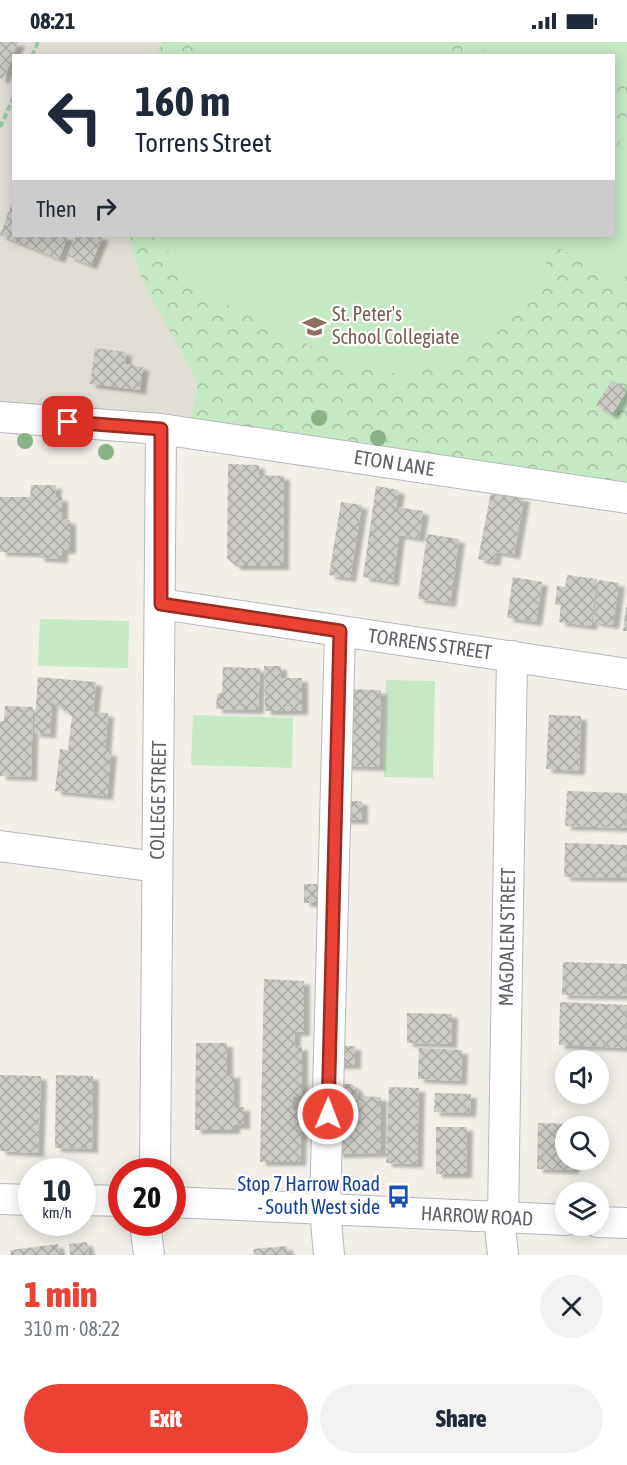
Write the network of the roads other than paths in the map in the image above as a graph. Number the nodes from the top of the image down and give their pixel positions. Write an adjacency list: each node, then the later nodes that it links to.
1 (0, 417): 2 (street, ETON LANE)
2 (161, 429): 3 (street, ETON LANE); 4 (street, COLLEGE STREET)
3 (627, 498)
4 (161, 604): 5 (street, TORRENS STREET); 9 (street, COLLEGE STREET)
5 (340, 631): 6 (street, TORRENS STREET); 14 (street)
6 (512, 656): 7 (street, TORRENS STREET); 15 (street, MAGDALEN STREET)
7 (627, 674)
8 (0, 846): 9 (street)
9 (157, 867): 10 (street, COLLEGE STREET)
10 (155, 1158)
11 (0, 1199): 12 (street)
12 (18, 1200)
13 (186, 1203): 14 (street, HARROW ROAD)
14 (325, 1209): 15 (street, HARROW ROAD); 21 (street)
15 (501, 1217): 16 (street, HARROW ROAD); 22 (street, MAGDALEN STREET)
16 (555, 1219)
17 (609, 1222): 18 (street)
18 (627, 1223)
19 (146, 1236): 20 (street)
20 (148, 1255)
21 (329, 1255)
22 (503, 1255)

